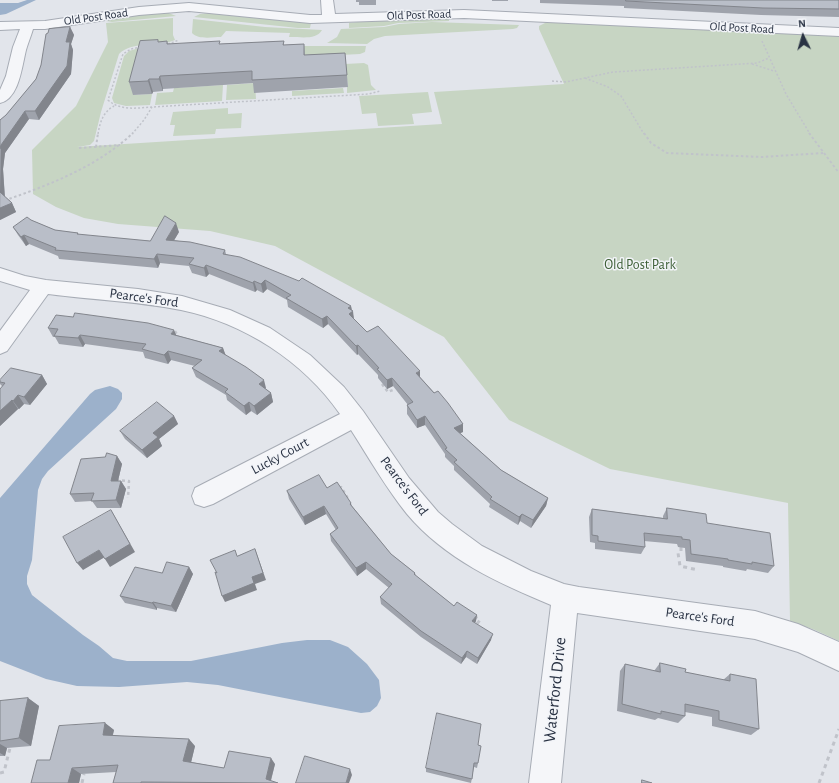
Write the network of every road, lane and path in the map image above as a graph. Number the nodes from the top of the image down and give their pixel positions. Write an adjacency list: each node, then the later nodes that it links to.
1 (327, 0): 5 (street)
2 (465, 0): 4 (street)
3 (190, 4): 5 (street, Old Post Road); 7 (street, Old Post Road)
4 (464, 14): 5 (street, Old Post Road); 8 (street, Old Post Road)
5 (330, 19)
6 (0, 26): 7 (street, Old Post Road)
7 (28, 26): 19 (street)
8 (839, 32)
9 (760, 36): 13 (path)
10 (179, 40): 11 (path)
11 (166, 45)
12 (142, 47): 20 (path)
13 (769, 58): 14 (path); 15 (path)
14 (745, 64): 15 (path); 16 (path)
15 (774, 71): 25 (path)
16 (584, 78): 17 (path); 25 (path)
17 (552, 81)
18 (380, 91): 21 (path)
19 (0, 99)
20 (114, 106): 21 (path); 23 (path)
21 (152, 107): 22 (path)
22 (121, 145): 23 (path); 27 (path)
23 (96, 147): 24 (path)
24 (79, 148)
25 (823, 153): 26 (path)
26 (839, 173)
27 (0, 202)
28 (0, 274): 29 (street, Pearce's Ford)
29 (43, 287): 32 (street); 35 (street, Pearce's Ford)
30 (175, 331): 31 (path)
31 (178, 344)
32 (0, 346)
33 (382, 384): 34 (path)
34 (395, 389)
35 (355, 417): 38 (street, Lucky Court); 43 (street, Pearce's Ford)
36 (113, 480): 39 (path)
37 (335, 490): 40 (path)
38 (204, 496)
39 (128, 498)
40 (350, 500)
41 (681, 547): 42 (path)
42 (698, 570)
43 (565, 597): 46 (street, Pearce's Ford); 52 (street, Waterford Drive)
44 (467, 612): 45 (path)
45 (474, 629)
46 (839, 657)
47 (839, 728): 53 (path)
48 (10, 748): 49 (path)
49 (0, 773)
50 (84, 774): 51 (path)
51 (82, 783)
52 (545, 783)
53 (819, 783)

